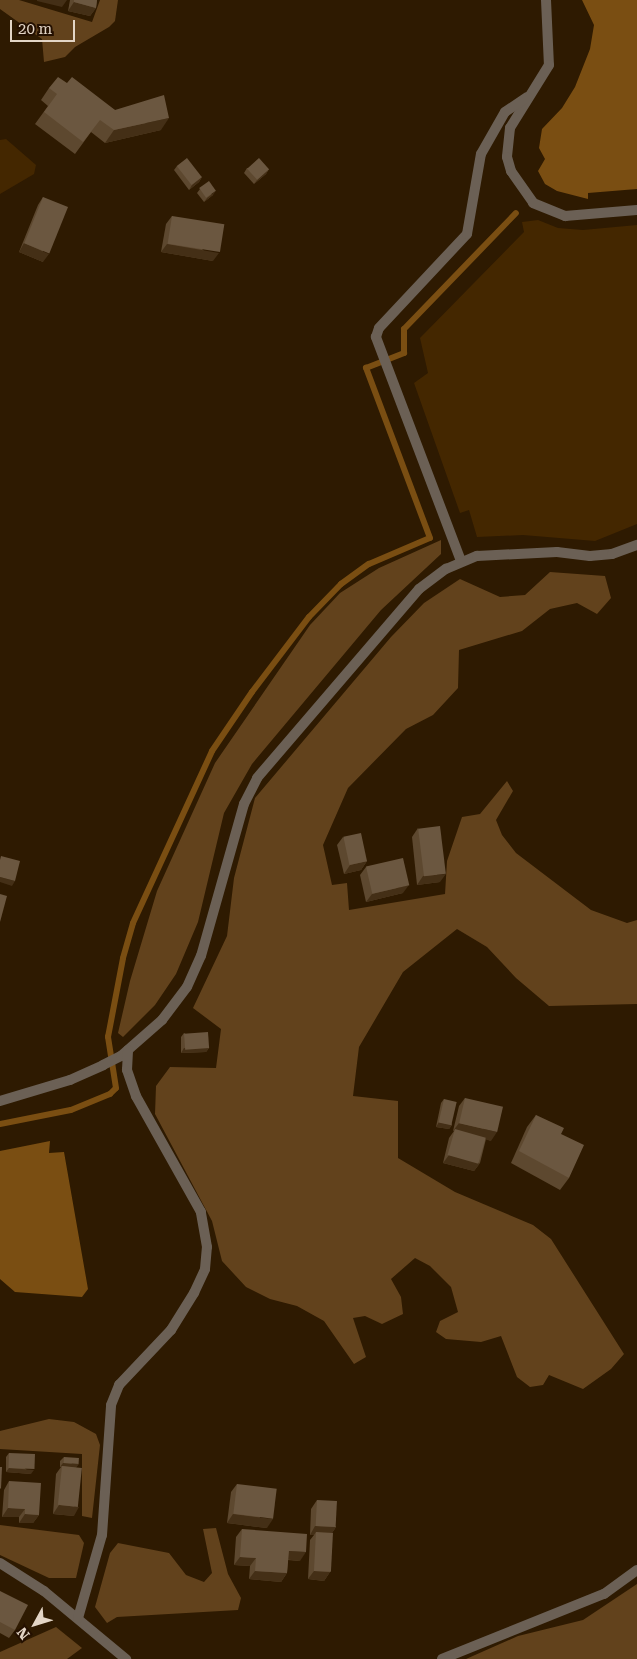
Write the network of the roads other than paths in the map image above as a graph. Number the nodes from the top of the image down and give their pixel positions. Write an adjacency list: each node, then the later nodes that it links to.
1 (546, 0): 2 (street)
2 (527, 96): 3 (street); 5 (street)
3 (637, 210)
4 (637, 545): 5 (street)
5 (460, 561): 6 (street)
6 (124, 1053): 7 (street); 10 (street)
7 (0, 1101)
8 (0, 1563): 10 (street)
9 (637, 1570): 12 (street)
10 (78, 1618): 11 (street)
11 (126, 1659)
12 (442, 1659)

